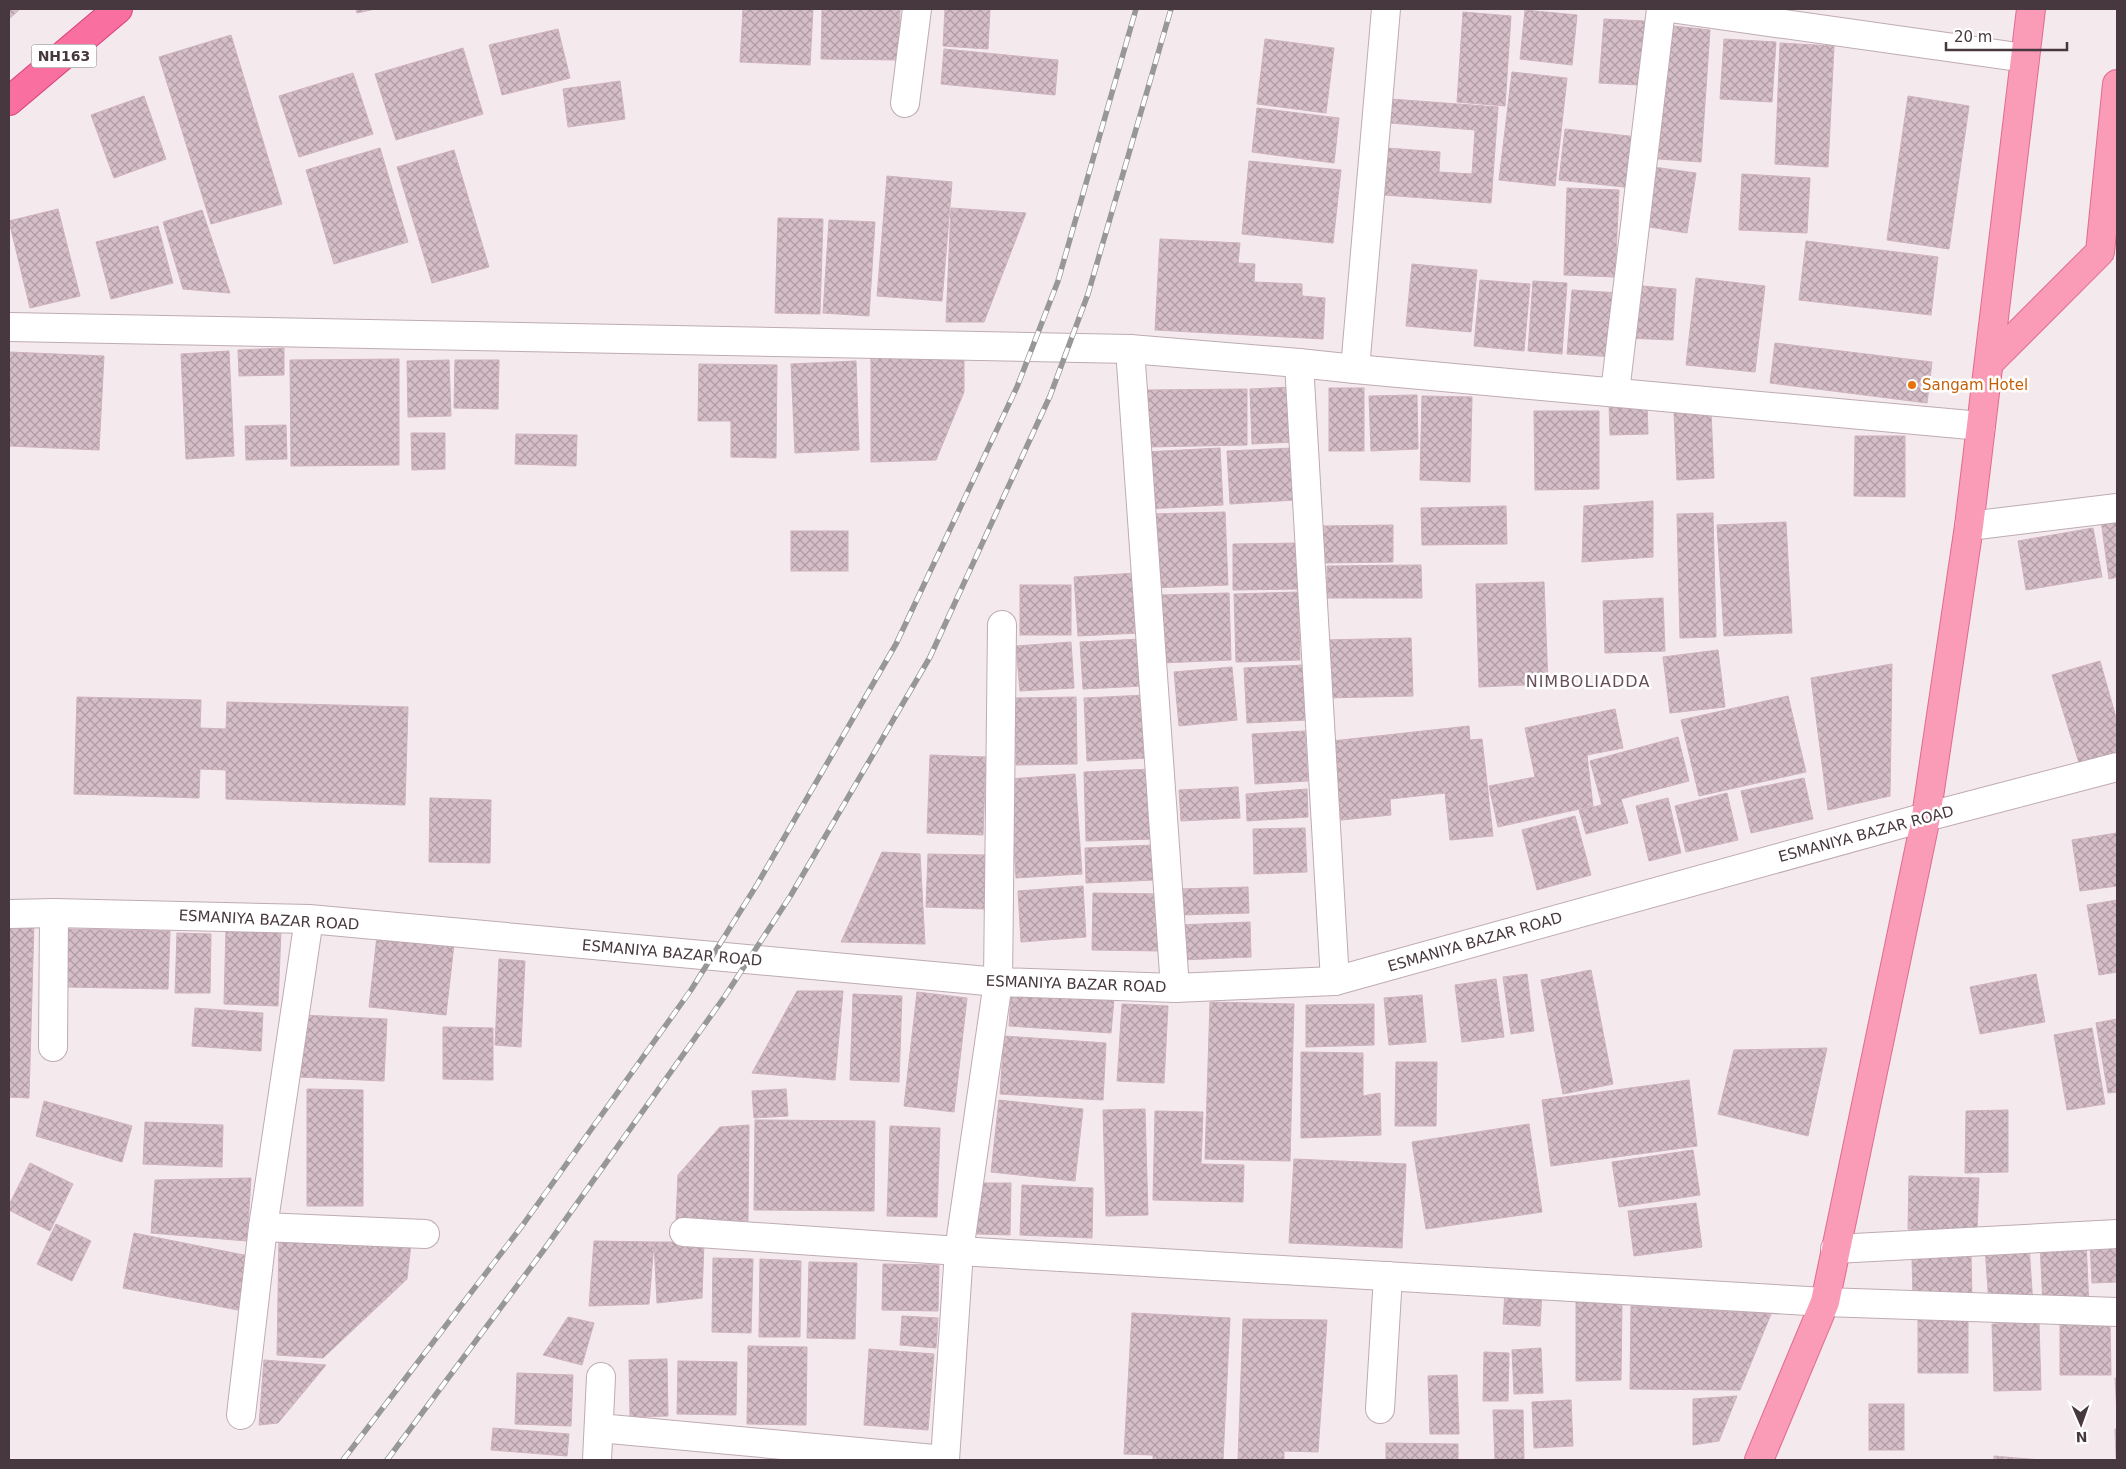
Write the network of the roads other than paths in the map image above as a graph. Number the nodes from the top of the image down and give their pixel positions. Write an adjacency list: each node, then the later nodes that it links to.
1 (118, 9): 9 (highway, NH163)
2 (917, 9): 10 (street)
3 (1386, 9): 15 (street)
4 (1661, 9): 16 (street)
5 (1677, 9): 7 (street)
6 (2031, 9): 7 (main road)
7 (2025, 58): 14 (main road)
8 (2117, 84): 14 (main road)
9 (9, 101)
10 (906, 103)
11 (9, 327): 12 (street)
12 (1130, 349): 13 (street); 28 (street)
13 (1299, 362): 15 (street); 26 (street)
14 (1989, 363): 17 (main road)
15 (1355, 369): 16 (street)
16 (1615, 392): 17 (street)
17 (1981, 426): 19 (main road)
18 (2117, 508): 19 (street)
19 (1969, 526): 22 (main road)
20 (1002, 625): 27 (street)
21 (2117, 767): 22 (street, ESMANIYA BAZAR ROAD)
22 (1926, 817): 26 (street, ESMANIYA BAZAR ROAD); 34 (main road)
23 (54, 913): 24 (street, ESMANIYA BAZAR ROAD); 25 (street, ESMANIYA BAZAR ROAD); 29 (street)
24 (9, 914)
25 (309, 919): 27 (street, ESMANIYA BAZAR ROAD); 30 (street)
26 (1335, 981): 28 (street, ESMANIYA BAZAR ROAD)
27 (998, 982): 28 (street, ESMANIYA BAZAR ROAD); 35 (street)
28 (1175, 988)
29 (53, 1047)
30 (263, 1227): 32 (street); 41 (street)
31 (684, 1232): 35 (street)
32 (425, 1234)
33 (2117, 1234): 34 (street)
34 (1835, 1249): 37 (main road)
35 (959, 1251): 36 (street); 44 (street)
36 (1388, 1276): 37 (street); 40 (street)
37 (1825, 1302): 38 (street); 45 (main road)
38 (2117, 1312)
39 (601, 1378): 42 (street)
40 (1380, 1409)
41 (241, 1415)
42 (599, 1428): 43 (street); 44 (street)
43 (597, 1460)
44 (945, 1460)
45 (1759, 1460)

